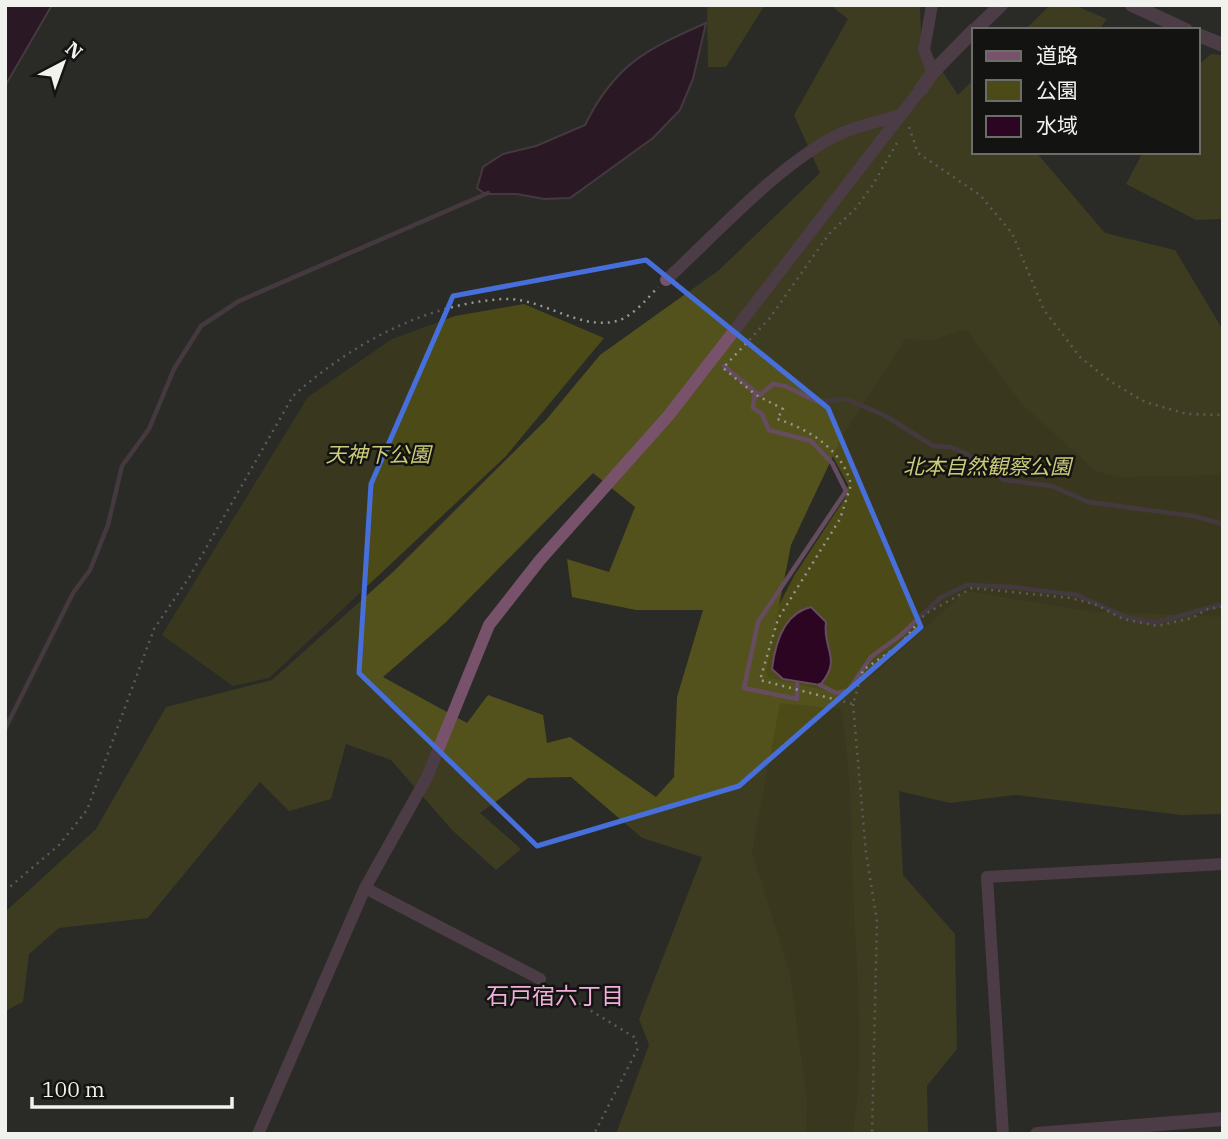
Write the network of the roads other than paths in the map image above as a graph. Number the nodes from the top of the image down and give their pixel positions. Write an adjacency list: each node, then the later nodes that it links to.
1 (932, 5): 9 (street)
2 (1001, 5): 4 (street)
3 (1132, 5): 5 (street)
4 (976, 28)
5 (1182, 28)
6 (972, 32): 9 (street)
7 (1200, 36): 8 (street)
8 (1223, 45)
9 (933, 72): 10 (street)
10 (921, 89): 11 (street)
11 (901, 115): 12 (street); 14 (street)
12 (666, 280)
13 (1223, 863): 18 (street)
14 (365, 888): 15 (street); 17 (street)
15 (540, 979)
16 (1223, 1119): 19 (street)
17 (258, 1134)
18 (1003, 1134)
19 (1037, 1134)

